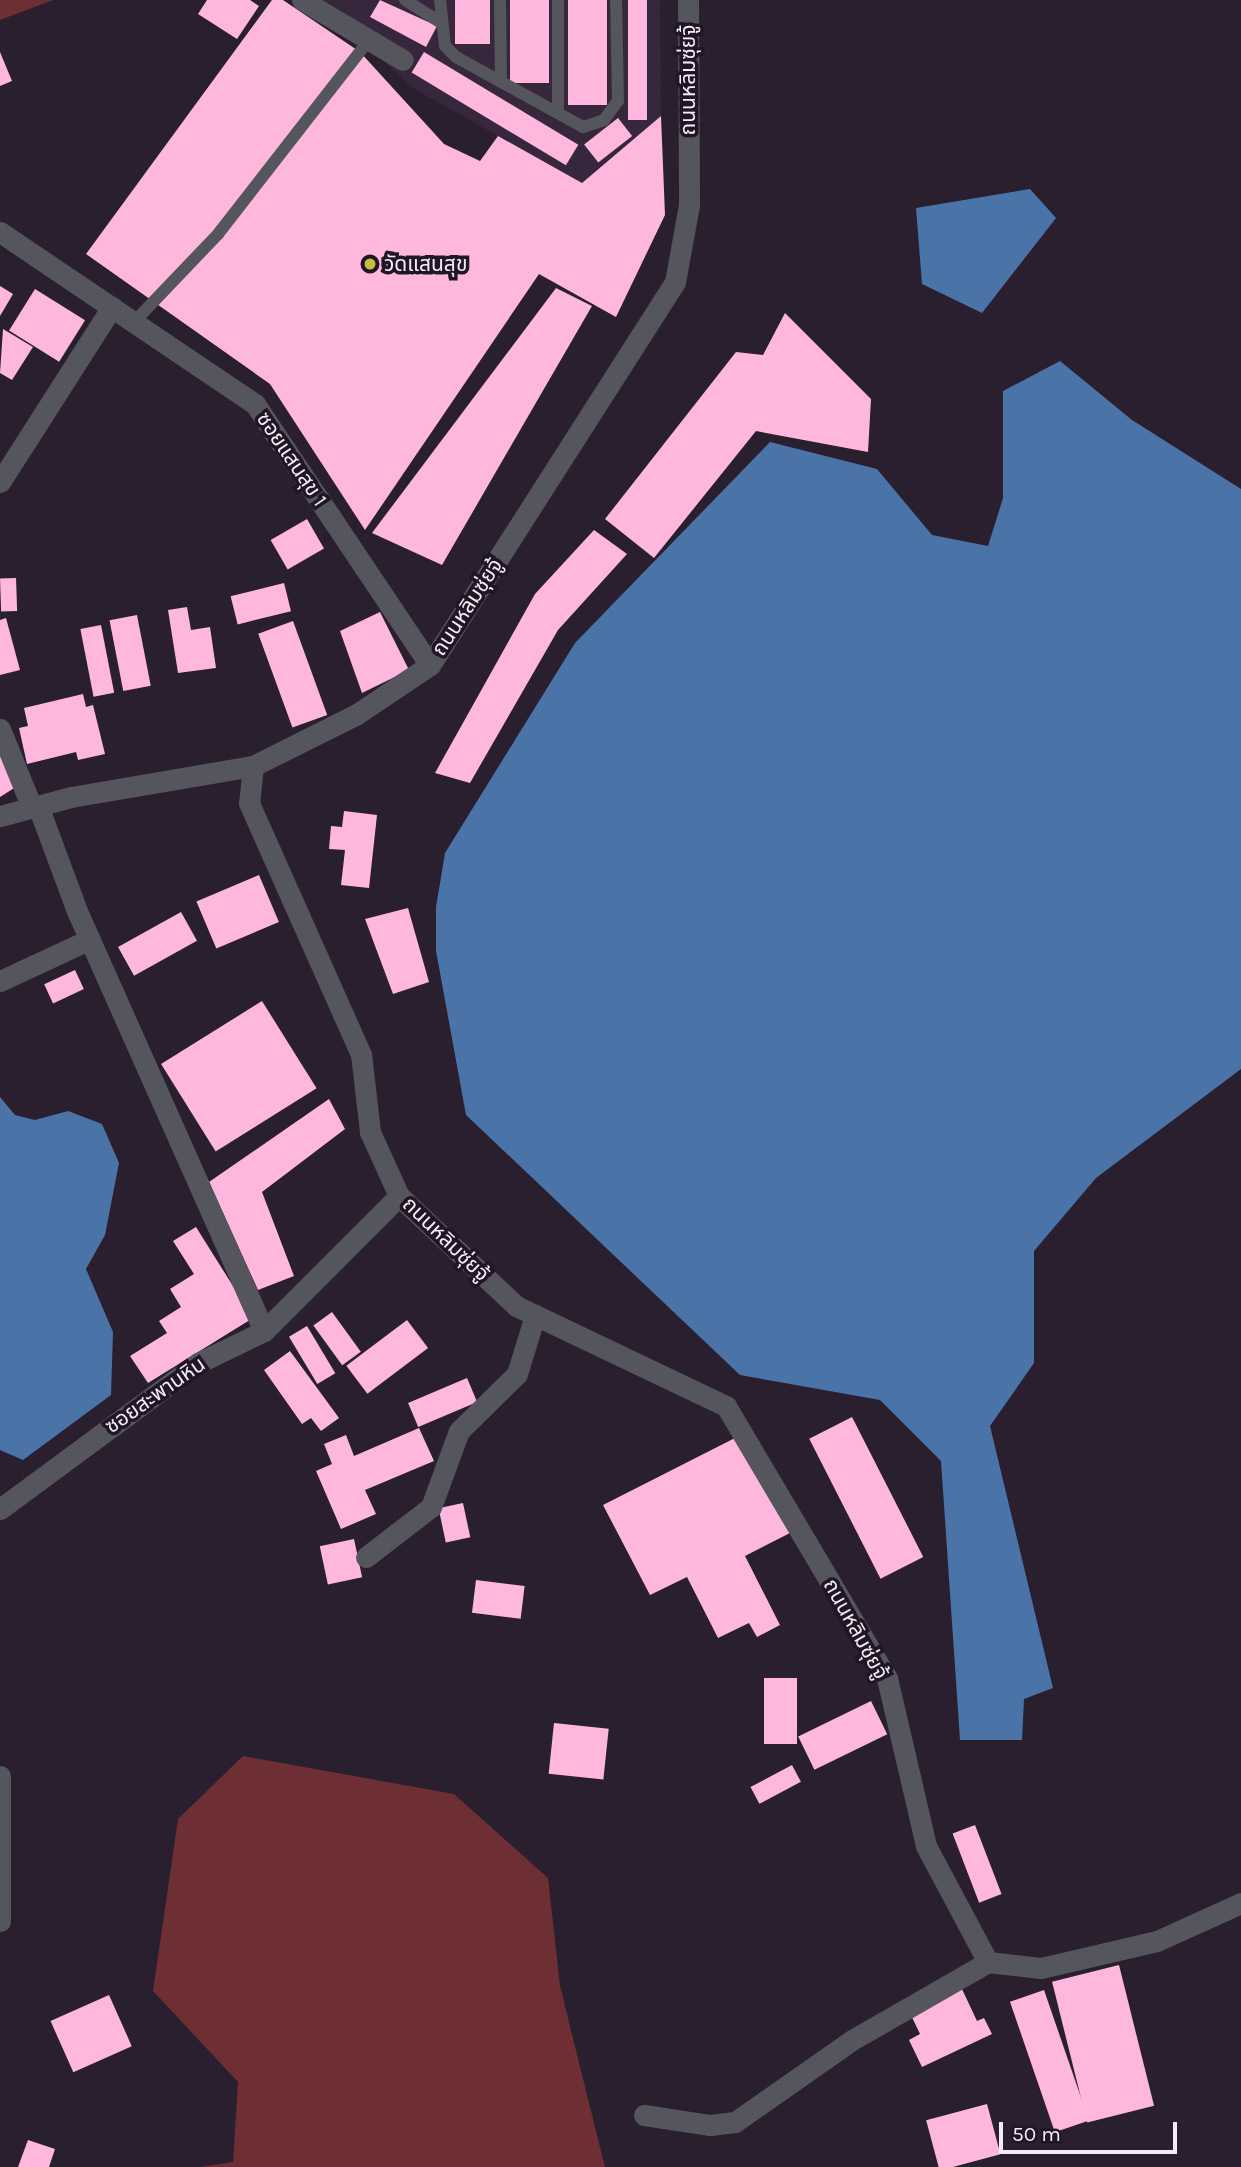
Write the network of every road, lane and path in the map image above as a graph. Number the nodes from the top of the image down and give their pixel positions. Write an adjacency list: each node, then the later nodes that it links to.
1 (302, 0): 9 (street)
2 (405, 0): 8 (lane)
3 (440, 0): 8 (lane)
4 (500, 0): 11 (lane)
5 (558, 0): 12 (lane)
6 (616, 0): 12 (lane)
7 (688, 0): 17 (street, ถนนหลิมซุ่ยจู้)
8 (440, 22): 11 (lane)
9 (369, 40): 10 (street); 15 (lane)
10 (403, 60)
11 (501, 82): 12 (lane)
12 (558, 113)
13 (0, 232): 14 (street, ซอยแสนสุข 1)
14 (112, 307): 15 (street, ซอยแสนสุข 1); 16 (street)
15 (134, 322): 17 (street, ซอยแสนสุข 1)
16 (0, 482)
17 (430, 665): 19 (street, ถนนหลิมซุ่ยจู้)
18 (0, 729): 20 (street)
19 (253, 766): 20 (street); 24 (street, ถนนหลิมซุ่ยจู้)
20 (35, 807): 21 (street); 22 (street)
21 (0, 816)
22 (90, 939): 23 (street); 26 (street)
23 (0, 981)
24 (399, 1196): 25 (street, ถนนหลิมซุ่ยจู้); 26 (street, ซอยสะพานหิน)
25 (535, 1315): 28 (street); 32 (street, ถนนหลิมซุ่ยจู้)
26 (264, 1331): 27 (street, ซอยสะพานหิน)
27 (0, 1509)
28 (366, 1558)
29 (0, 1776): 31 (street)
30 (1241, 1903): 32 (street)
31 (0, 1921)
32 (988, 1962): 33 (street)
33 (644, 2115)

